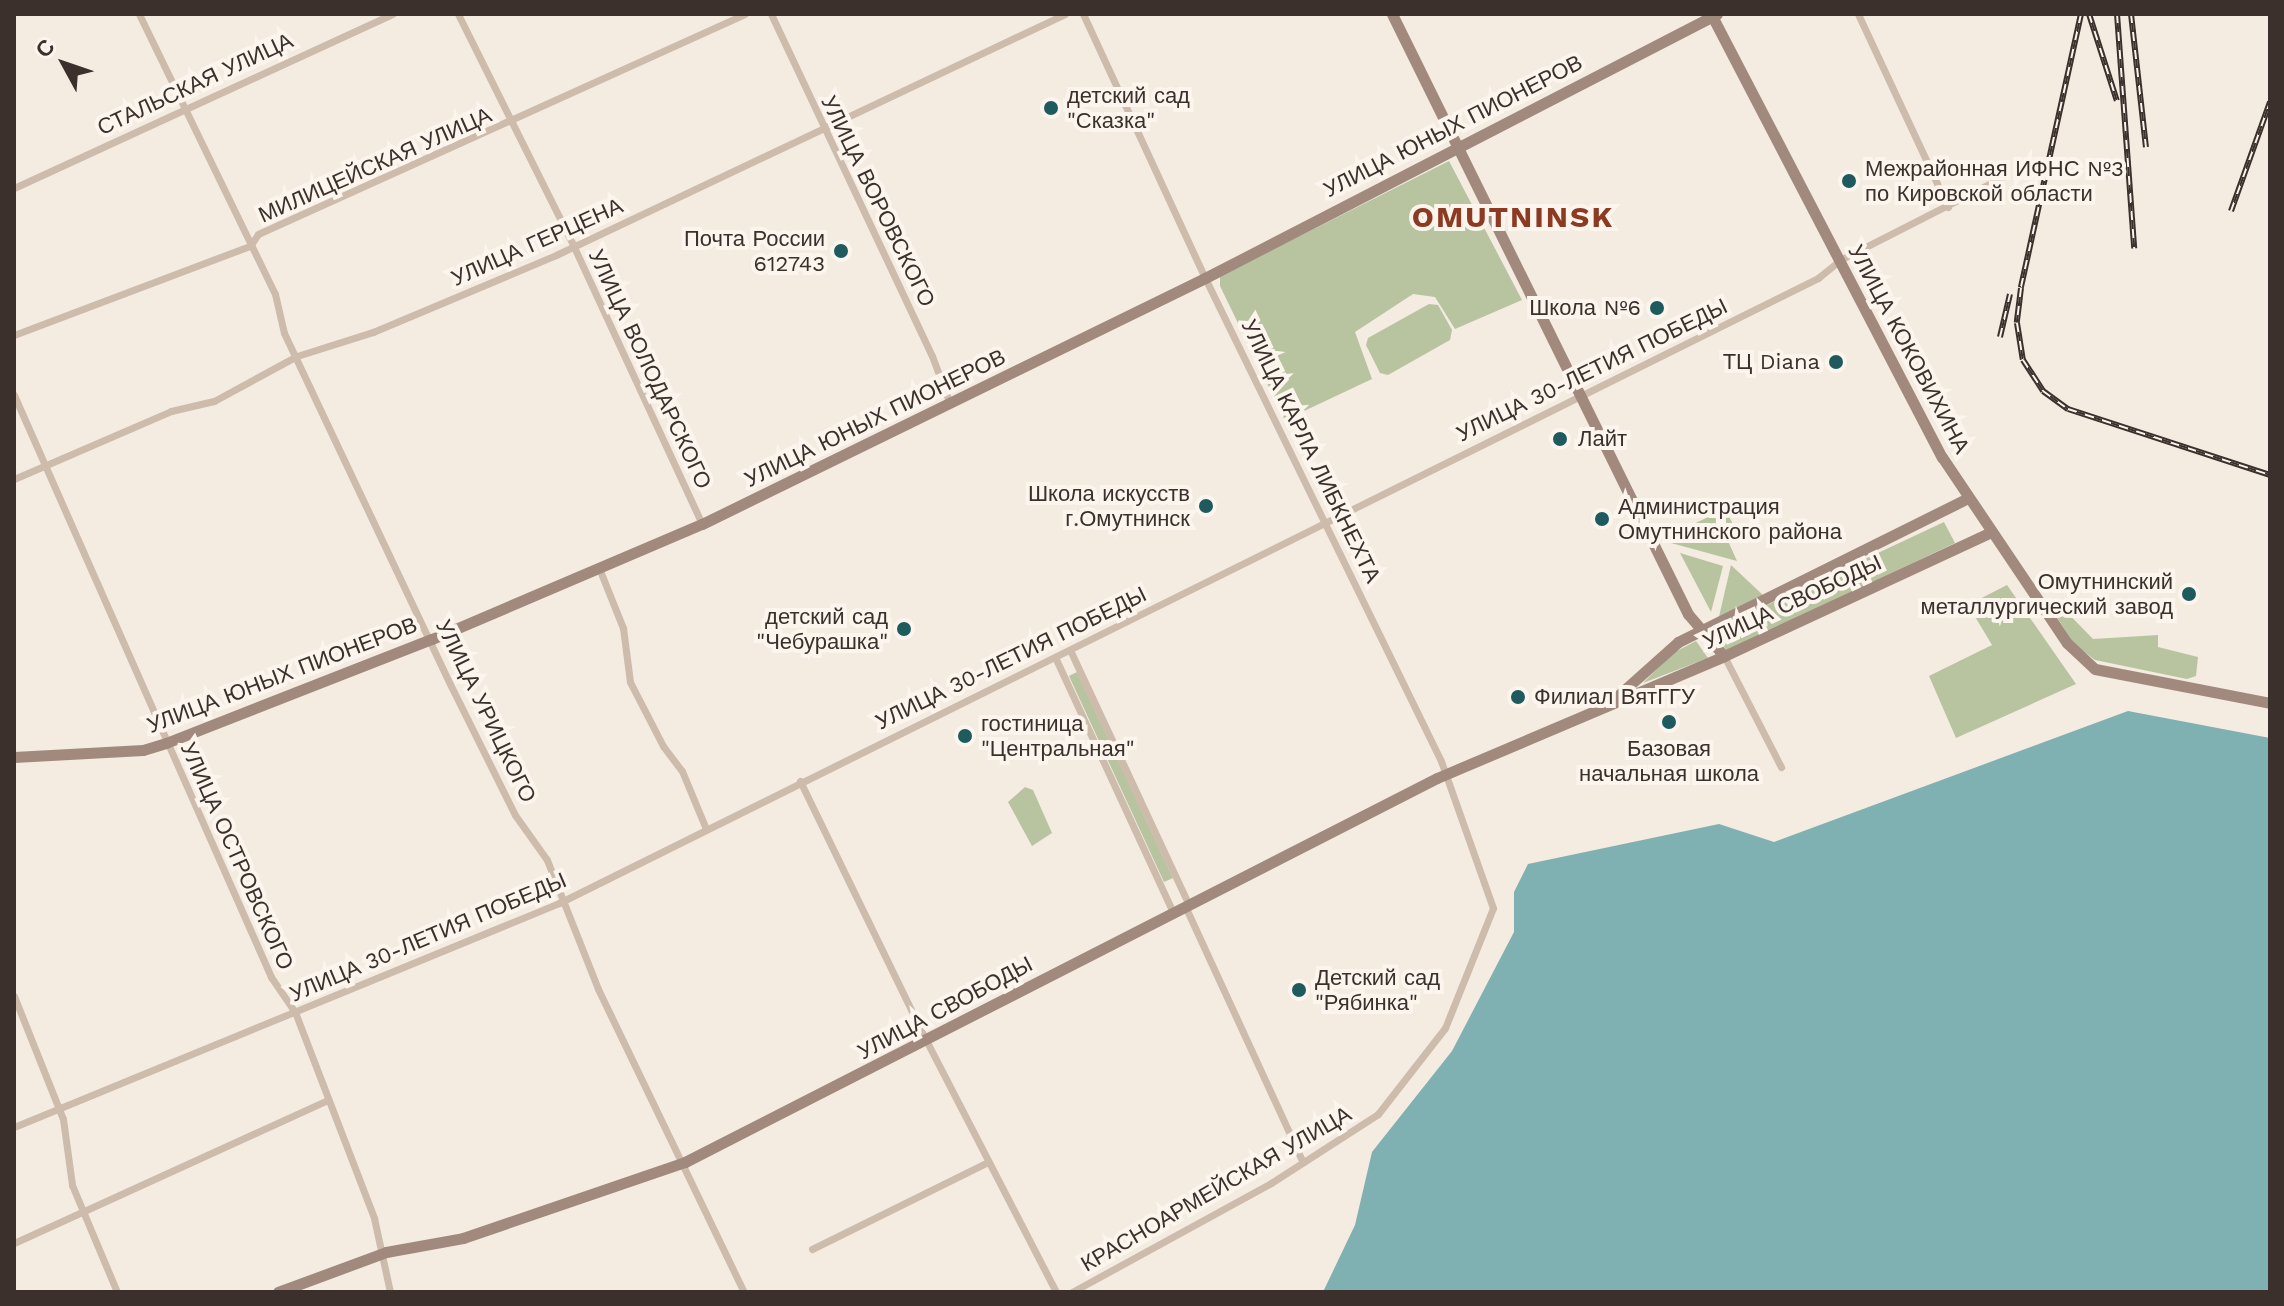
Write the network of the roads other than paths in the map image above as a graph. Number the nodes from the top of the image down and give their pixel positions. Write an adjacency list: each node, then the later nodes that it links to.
1 (139, 14): 11 (street, УЛИЦА УРИЦКОГО)
2 (393, 14): 11 (street, СТАЛЬСКАЯ УЛИЦА)
3 (458, 14): 12 (street, УЛИЦА ВОЛОДАРСКОГО)
4 (745, 14): 12 (street, МИЛИЦЕЙСКАЯ УЛИЦА)
5 (771, 14): 13 (street, УЛИЦА ВОРОВСКОГО)
6 (1065, 14): 13 (street, УЛИЦА ГЕРЦЕНА)
7 (1083, 14): 21 (street, УЛИЦА КАРЛА ЛИБКНЕХТА)
8 (1392, 14): 14 (main road)
9 (1858, 14): 17 (street)
10 (1713, 15): 14 (main road, УЛИЦА ЮНЫХ ПИОНЕРОВ); 20 (main road, УЛИЦА КОКОВИХИНА)
11 (184, 107): 16 (street, СТАЛЬСКАЯ УЛИЦА); 18 (street, УЛИЦА УРИЦКОГО)
12 (513, 123): 18 (street, МИЛИЦЕЙСКАЯ УЛИЦА); 19 (street, УЛИЦА ВОЛОДАРСКОГО)
13 (823, 130): 19 (street, УЛИЦА ГЕРЦЕНА); 26 (street, УЛИЦА ВОРОВСКОГО)
14 (1456, 147): 21 (main road, УЛИЦА ЮНЫХ ПИОНЕРОВ); 25 (main road)
15 (2003, 177): 17 (street, УЛИЦА 30-ЛЕТИЯ ПОБЕДЫ)
16 (14, 188)
17 (1948, 207): 20 (street, УЛИЦА 30-ЛЕТИЯ ПОБЕДЫ)
18 (250, 246): 22 (street, МИЛИЦЕЙСКАЯ УЛИЦА); 23 (street, УЛИЦА УРИЦКОГО)
19 (574, 247): 23 (street, УЛИЦА ГЕРЦЕНА); 31 (street, УЛИЦА ВОЛОДАРСКОГО)
20 (1840, 260): 25 (street, УЛИЦА 30-ЛЕТИЯ ПОБЕДЫ); 29 (main road, УЛИЦА КОКОВИХИНА)
21 (1205, 278): 26 (main road, УЛИЦА ЮНЫХ ПИОНЕРОВ); 30 (street, УЛИЦА КАРЛА ЛИБКНЕХТА)
22 (14, 335)
23 (297, 356): 27 (street, УЛИЦА ГЕРЦЕНА); 35 (street, УЛИЦА УРИЦКОГО)
24 (14, 395): 27 (street, УЛИЦА ОСТРОВСКОГО)
25 (1580, 397): 30 (street, УЛИЦА 30-ЛЕТИЯ ПОБЕДЫ); 34 (main road)
26 (950, 405): 31 (main road, УЛИЦА ЮНЫХ ПИОНЕРОВ)
27 (44, 464): 28 (street, УЛИЦА ГЕРЦЕНА); 41 (street, УЛИЦА ОСТРОВСКОГО)
28 (14, 479)
29 (1968, 498): 32 (main road, УЛИЦА КОКОВИХИНА); 34 (main road, УЛИЦА СВОБОДЫ)
30 (1327, 521): 36 (street, УЛИЦА 30-ЛЕТИЯ ПОБЕДЫ); 44 (street, УЛИЦА КАРЛА ЛИБКНЕХТА)
31 (702, 524): 33 (main road, УЛИЦА ЮНЫХ ПИОНЕРОВ)
32 (1991, 532): 37 (main road, УЛИЦА СВОБОДЫ); 39 (main road, УЛИЦА КОКОВИХИНА)
33 (599, 568): 35 (main road, УЛИЦА ЮНЫХ ПИОНЕРОВ); 46 (street)
34 (1703, 631): 37 (main road); 40 (main road, УЛИЦА СВОБОДЫ)
35 (432, 639): 41 (main road, УЛИЦА ЮНЫХ ПИОНЕРОВ); 47 (street, УЛИЦА УРИЦКОГО)
36 (1070, 650): 38 (street, УЛИЦА 30-ЛЕТИЯ ПОБЕДЫ); 48 (street)
37 (1724, 656): 40 (main road, УЛИЦА СВОБОДЫ); 43 (street)
38 (1055, 657): 45 (street, УЛИЦА 30-ЛЕТИЯ ПОБЕДЫ); 50 (street)
39 (2270, 703)
40 (1608, 705): 44 (main road, УЛИЦА СВОБОДЫ)
41 (166, 743): 42 (main road, УЛИЦА ЮНЫХ ПИОНЕРОВ); 52 (street, УЛИЦА ОСТРОВСКОГО)
42 (14, 757)
43 (1781, 767)
44 (1446, 774): 48 (main road, УЛИЦА СВОБОДЫ); 49 (street, УЛИЦА КАРЛА ЛИБКНЕХТА)
45 (800, 781): 46 (street, УЛИЦА 30-ЛЕТИЯ ПОБЕДЫ); 53 (street)
46 (706, 829): 47 (street, УЛИЦА 30-ЛЕТИЯ ПОБЕДЫ)
47 (561, 902): 52 (street, УЛИЦА 30-ЛЕТИЯ ПОБЕДЫ); 57 (street, УЛИЦА УРИЦКОГО)
48 (1186, 904): 50 (main road, УЛИЦА СВОБОДЫ); 59 (street)
49 (1493, 908): 59 (street, КРАСНОАРМЕЙСКАЯ УЛИЦА)
50 (1172, 910): 53 (main road, УЛИЦА СВОБОДЫ)
51 (14, 996): 55 (street)
52 (295, 1012): 54 (street, УЛИЦА ОСТРОВСКОГО); 55 (street, УЛИЦА 30-ЛЕТИЯ ПОБЕДЫ)
53 (927, 1042): 57 (main road, УЛИЦА СВОБОДЫ); 58 (street)
54 (328, 1100): 60 (street); 63 (street, УЛИЦА ОСТРОВСКОГО)
55 (59, 1107): 56 (street, УЛИЦА 30-ЛЕТИЯ ПОБЕДЫ); 60 (street)
56 (14, 1127)
57 (685, 1162): 63 (main road, УЛИЦА СВОБОДЫ); 67 (street, УЛИЦА УРИЦКОГО)
58 (988, 1162): 62 (street); 68 (street)
59 (1303, 1162): 69 (street, КРАСНОАРМЕЙСКАЯ УЛИЦА)
60 (81, 1210): 61 (street); 64 (street)
61 (14, 1243)
62 (812, 1249)
63 (379, 1255): 65 (main road, УЛИЦА СВОБОДЫ); 66 (street, УЛИЦА ОСТРОВСКОГО)
64 (117, 1292)
65 (278, 1292)
66 (390, 1292)
67 (744, 1292)
68 (1056, 1292)
69 (1072, 1292)

